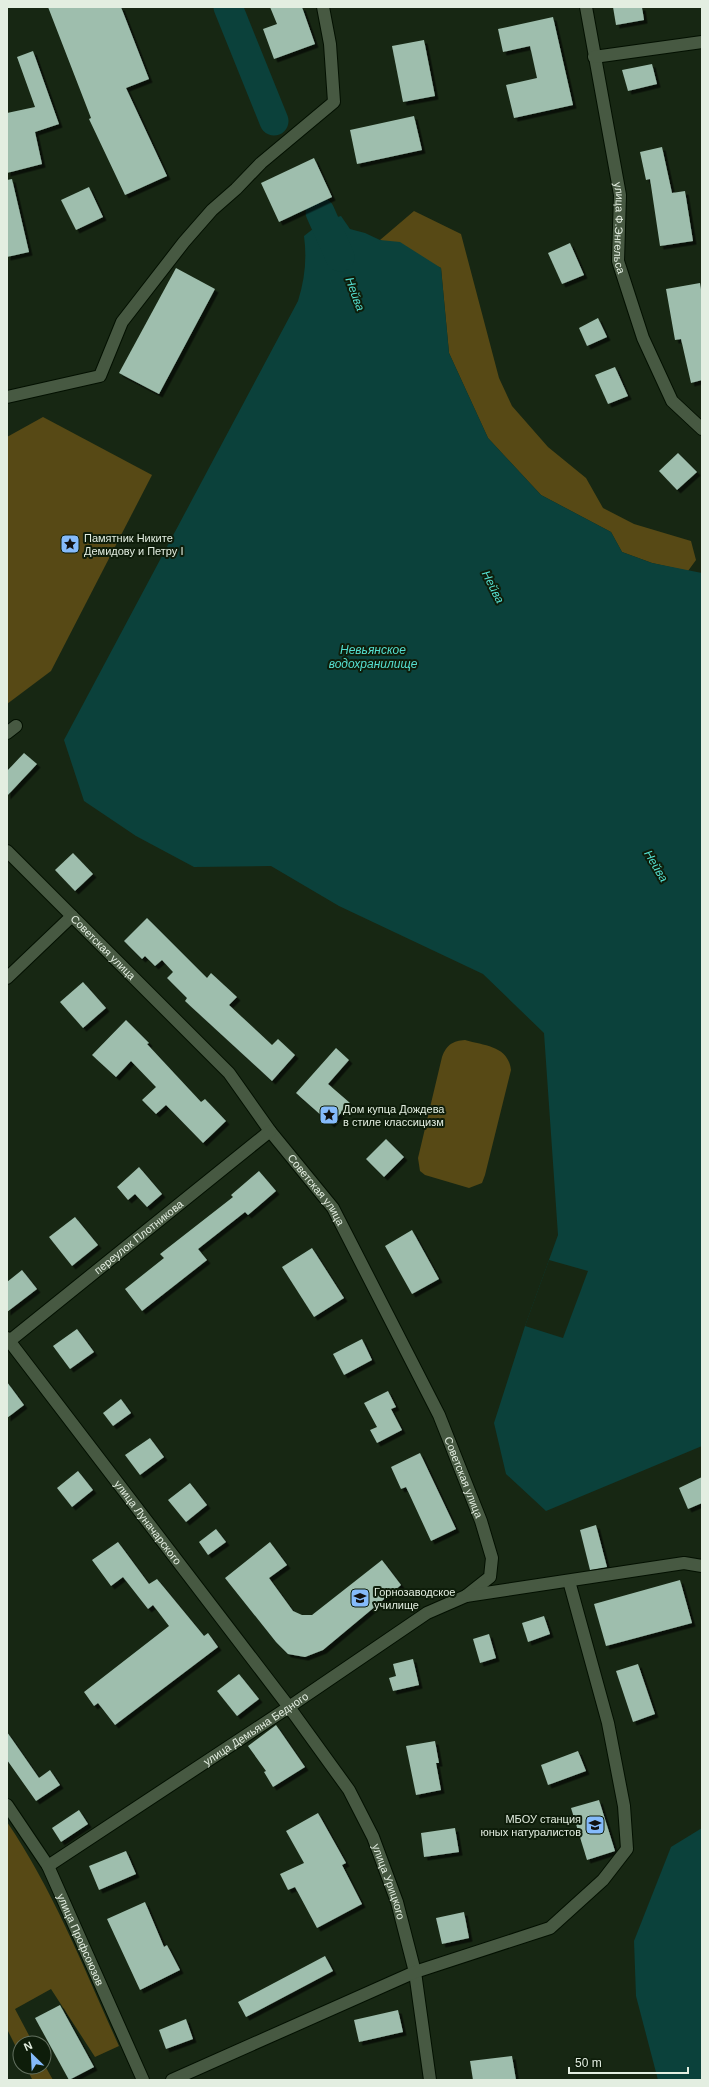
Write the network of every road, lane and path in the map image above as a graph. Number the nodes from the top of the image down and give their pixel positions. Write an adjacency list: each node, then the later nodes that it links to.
1 (323, 7): 5 (street)
2 (586, 7): 4 (street, улица Ф.Энгельса)
3 (702, 42): 4 (street)
4 (594, 57): 6 (street, улица Ф.Энгельса)
5 (7, 397)
6 (702, 429)
7 (7, 852): 8 (street, Советская улица)
8 (72, 916): 9 (street); 10 (street, Советская улица)
9 (7, 978)
10 (270, 1131): 11 (street, переулок Плотникова); 14 (street, Советская улица)
11 (8, 1341): 15 (street, улица Луначарского)
12 (702, 1566): 13 (street)
13 (569, 1581): 14 (street); 18 (street)
14 (466, 1596): 15 (street, улица Демьяна Бедного)
15 (289, 1707): 17 (street, улица Демьяна Бедного); 18 (street, улица Урицкого)
16 (7, 1805): 17 (street, улица Профсоюзов)
17 (48, 1866): 19 (street, улица Профсоюзов)
18 (415, 1972): 20 (street); 21 (street, улица Урицкого)
19 (143, 2080)
20 (172, 2080)
21 (430, 2080)

